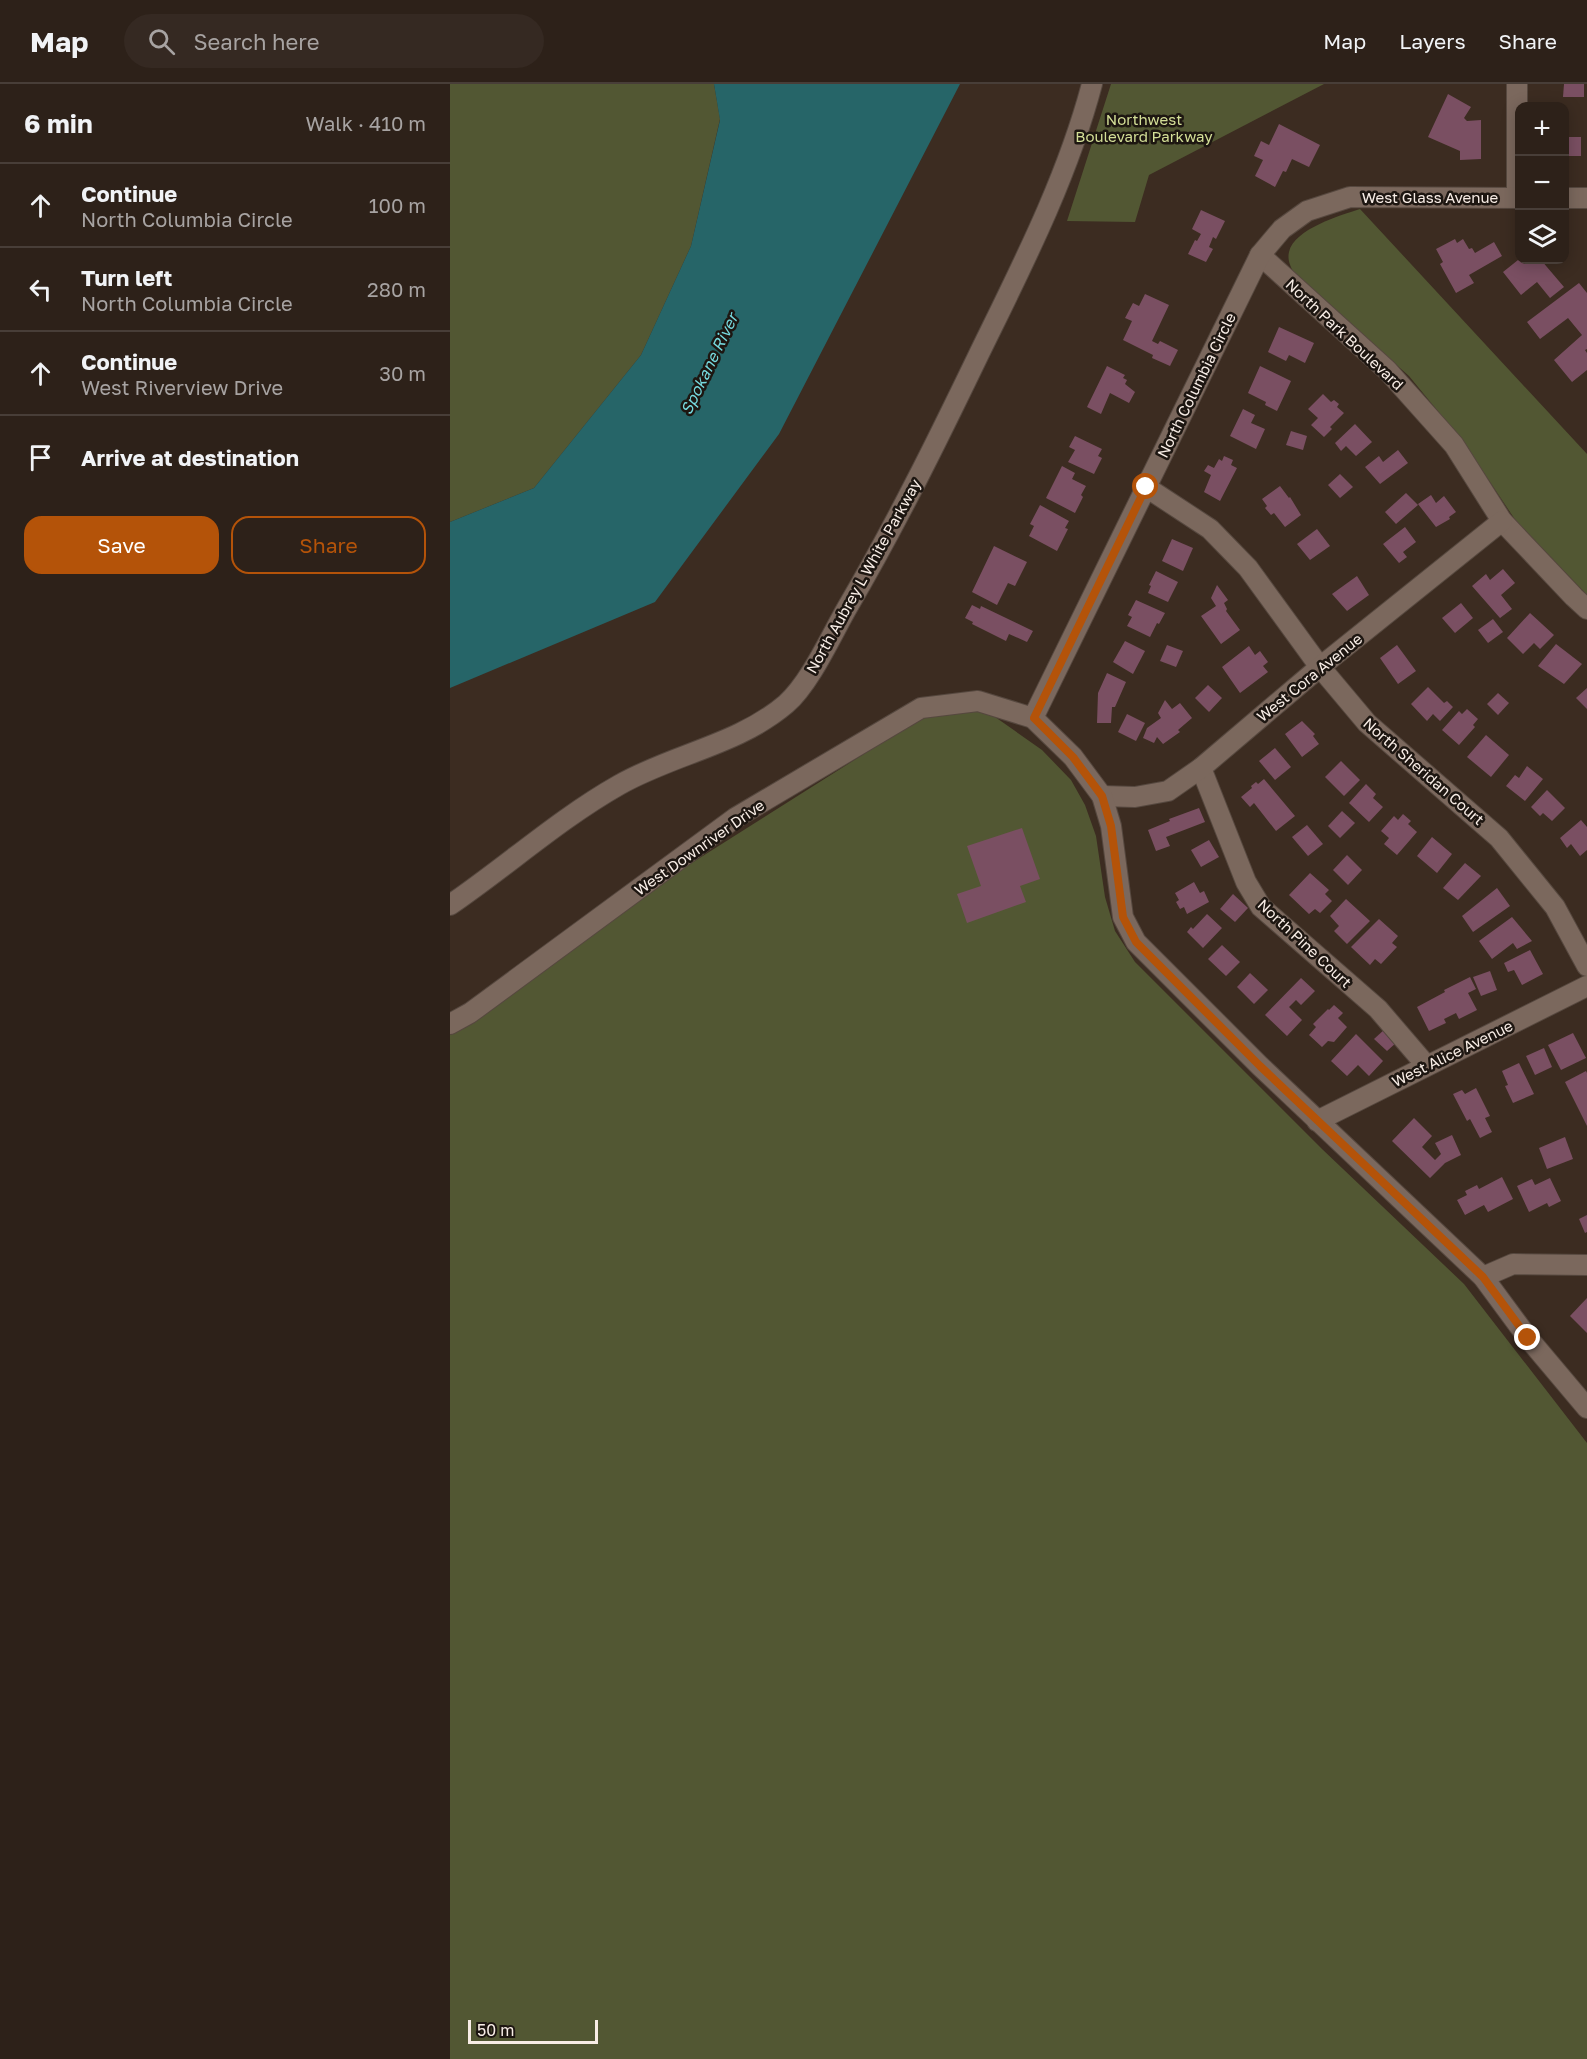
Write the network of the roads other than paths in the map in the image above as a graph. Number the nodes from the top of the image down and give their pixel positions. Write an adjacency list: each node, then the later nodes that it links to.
1 (1092, 84): 16 (street, North Aubrey L White Parkway)
2 (1517, 84): 3 (street)
3 (1518, 156)
4 (1515, 198): 6 (street, West Glass Avenue)
5 (1575, 198): 7 (street)
6 (1307, 211): 8 (street, North Columbia Circle)
7 (1587, 215)
8 (1260, 255): 9 (street, North Columbia Circle); 10 (street, North Park Boulevard)
9 (1146, 487): 12 (street, North Sheridan Court); 13 (street, North Columbia Circle)
10 (1502, 521): 11 (street, North Park Boulevard); 12 (street, West Cora Avenue)
11 (1587, 609)
12 (1320, 667): 14 (street, West Cora Avenue); 17 (street, North Sheridan Court)
13 (1034, 718): 15 (street); 19 (street, West Downriver Drive)
14 (1201, 768): 15 (street, West Cora Avenue); 20 (street, North Pine Court)
15 (1102, 796): 21 (street)
16 (450, 905)
17 (1587, 966)
18 (1587, 986): 20 (street, West Alice Avenue)
19 (450, 1024)
20 (1426, 1065): 21 (street, West Alice Avenue)
21 (1317, 1121): 23 (street)
22 (1587, 1264): 23 (street)
23 (1483, 1277): 24 (street)
24 (1587, 1408)

